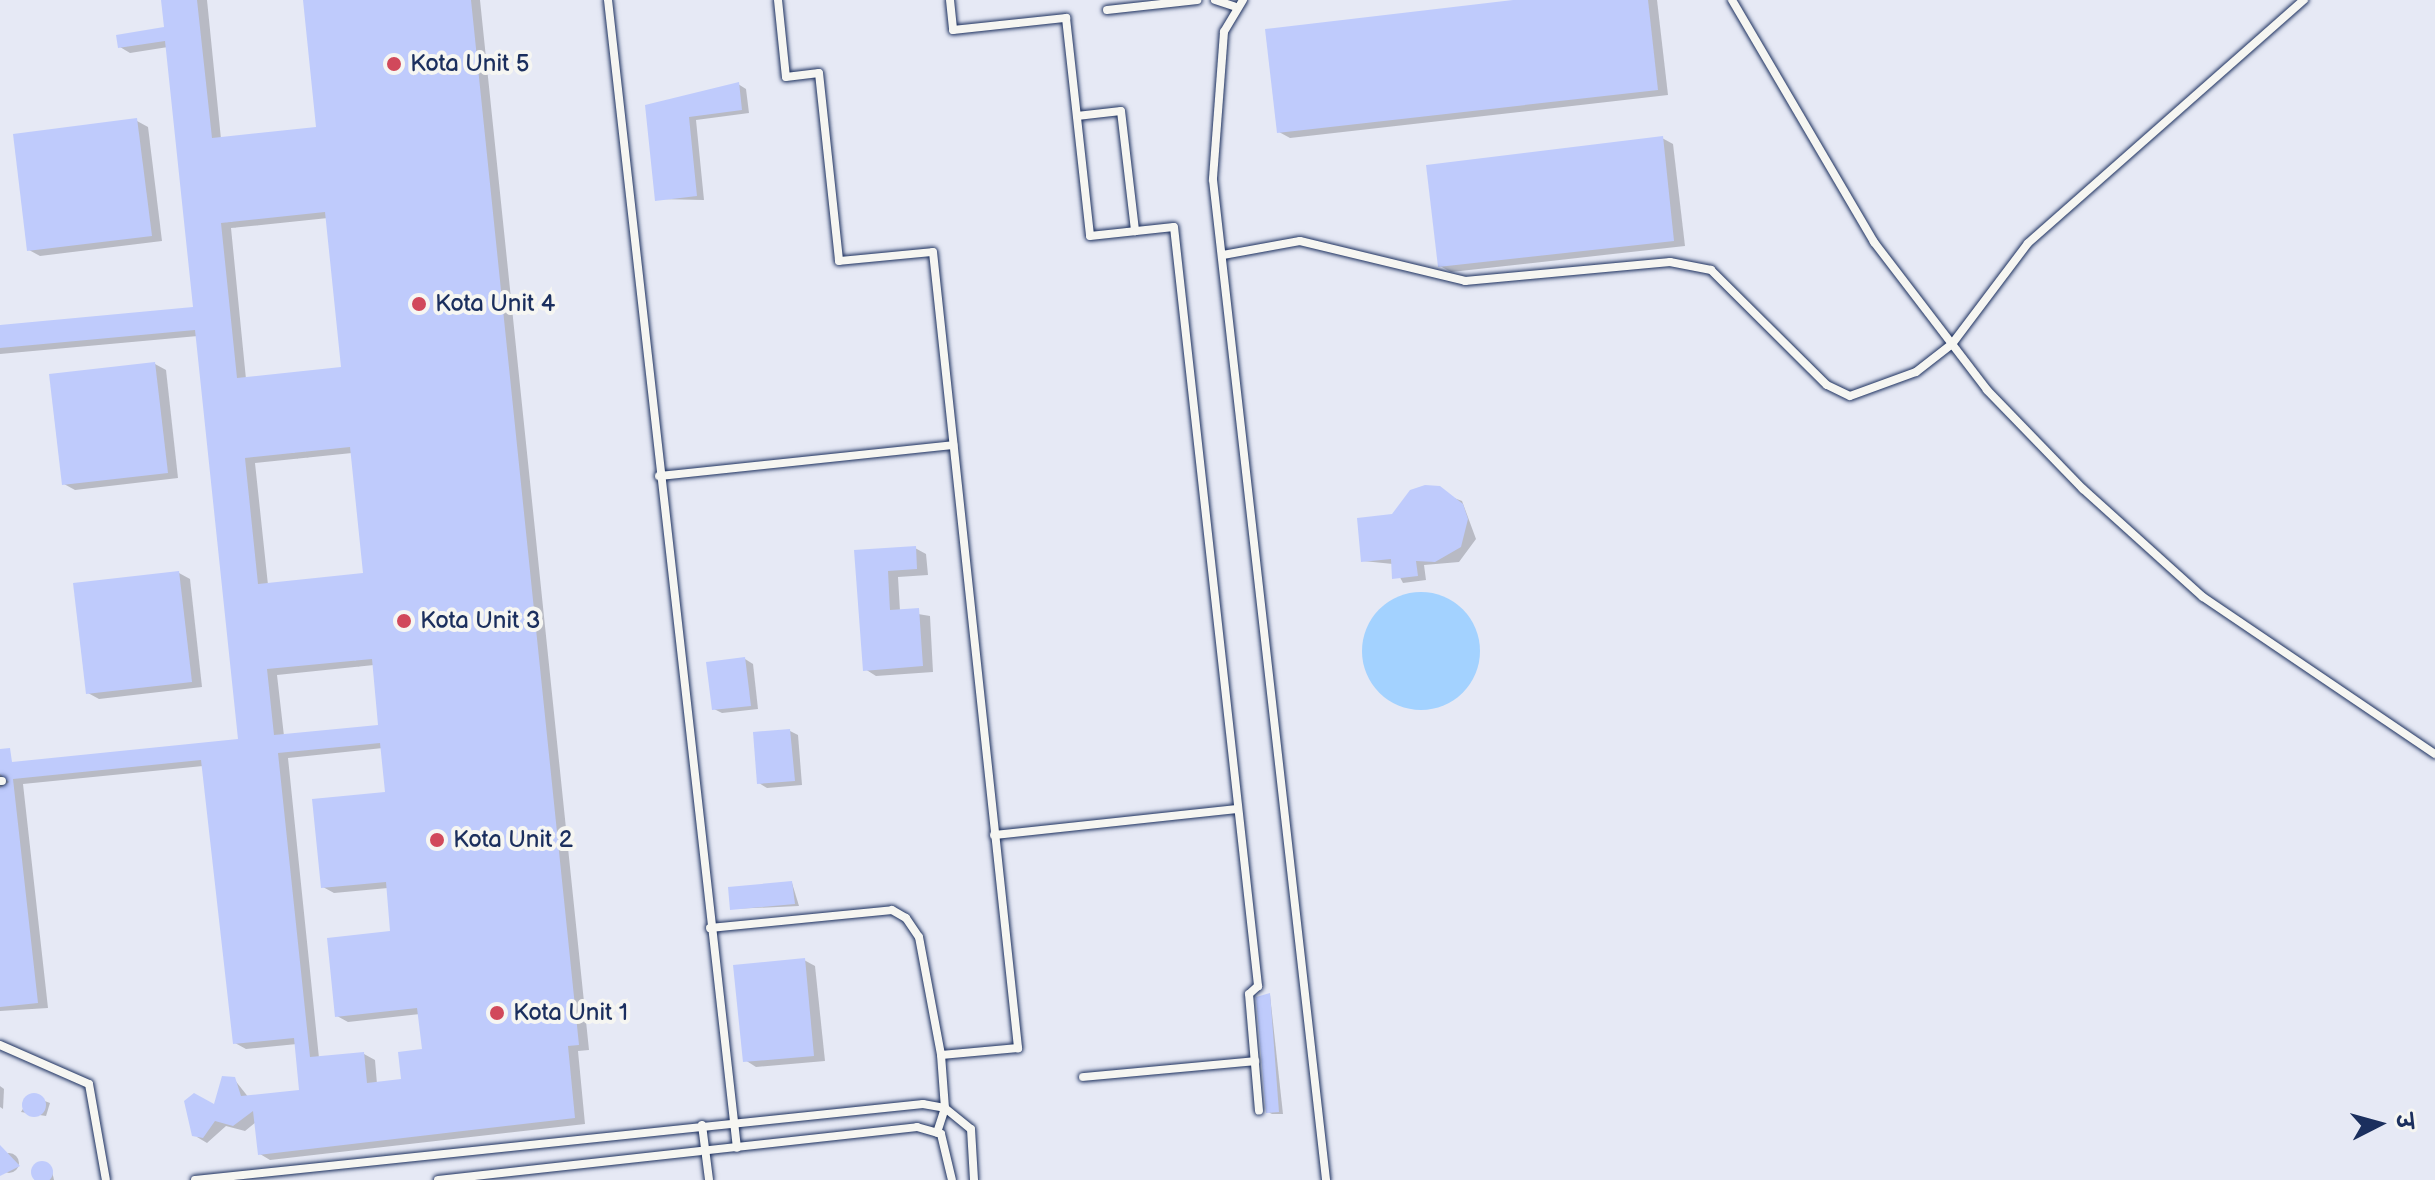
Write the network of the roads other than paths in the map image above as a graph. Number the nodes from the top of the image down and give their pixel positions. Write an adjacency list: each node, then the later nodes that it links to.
1 (608, 0): 16 (lane)
2 (778, 0): 15 (lane)
3 (950, 0): 11 (lane)
4 (1197, 0): 10 (lane)
5 (1215, 0): 9 (lane)
6 (1243, 0): 9 (lane)
7 (1732, 0): 14 (lane)
8 (2304, 0): 14 (lane)
9 (1234, 6): 13 (lane)
10 (1107, 10)
11 (1077, 116): 12 (lane); 12 (lane)
12 (1135, 231): 18 (lane)
13 (1223, 255): 14 (lane); 38 (lane)
14 (1952, 344): 17 (lane)
15 (953, 445): 16 (lane); 19 (lane)
16 (659, 476): 20 (lane)
17 (2435, 754)
18 (1238, 809): 19 (lane); 23 (lane)
19 (994, 835): 22 (lane)
20 (710, 928): 22 (lane); 27 (lane)
21 (0, 1045): 32 (lane)
22 (941, 1055): 25 (lane)
23 (1255, 1061): 24 (lane); 26 (lane)
24 (1083, 1077)
25 (945, 1108): 27 (lane); 29 (lane); 37 (lane)
26 (1259, 1111)
27 (733, 1122): 28 (lane); 30 (lane)
28 (702, 1125): 31 (lane); 33 (lane)
29 (937, 1133): 30 (lane); 36 (lane)
30 (737, 1148): 31 (lane)
31 (706, 1152): 34 (lane); 35 (lane)
32 (106, 1180)
33 (195, 1180)
34 (438, 1180)
35 (709, 1180)
36 (952, 1180)
37 (974, 1180)
38 (1326, 1180)

